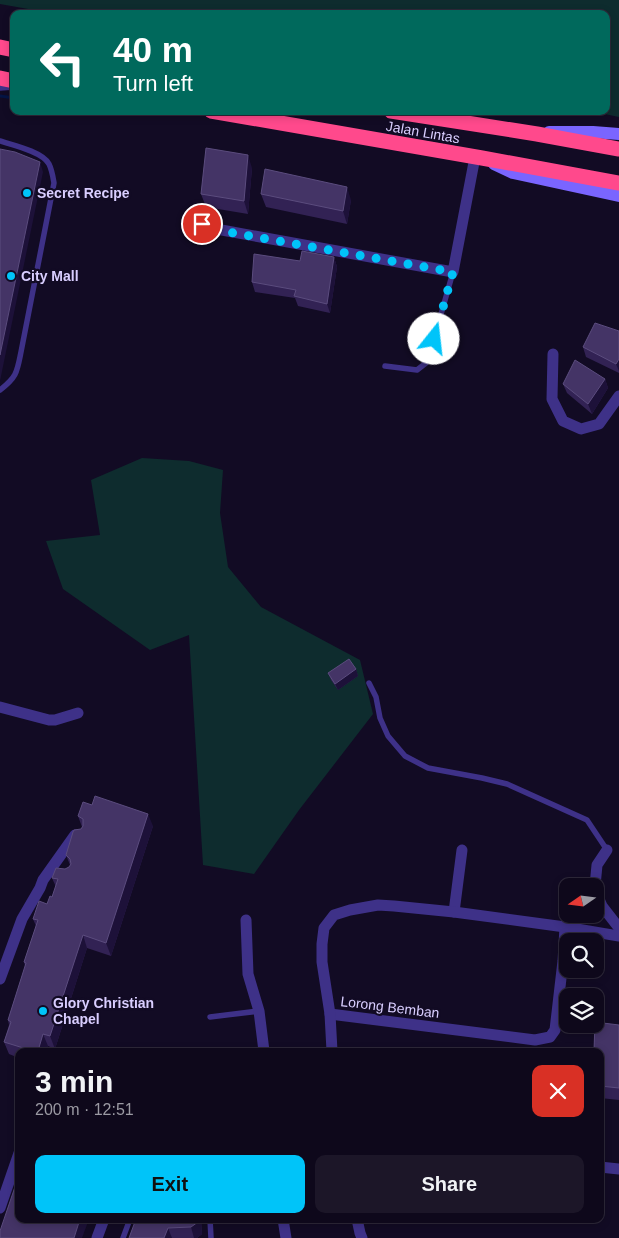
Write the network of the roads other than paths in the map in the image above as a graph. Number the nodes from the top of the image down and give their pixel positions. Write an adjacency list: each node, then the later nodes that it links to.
1 (234, 115): 7 (highway, Jalan Lintas)
2 (417, 115): 3 (highway, Jalan Lintas)
3 (536, 134): 4 (main road); 6 (highway, Jalan Lintas)
4 (619, 134)
5 (0, 141): 14 (lane)
6 (619, 149)
7 (478, 158): 8 (highway, Jalan Lintas); 9 (main road, Jalan Lintas); 11 (street)
8 (619, 183)
9 (619, 196)
10 (202, 214): 11 (street)
11 (453, 272): 13 (lane)
12 (553, 354): 15 (street)
13 (385, 366)
14 (0, 390)
15 (619, 396)
16 (369, 683): 21 (lane)
17 (0, 707): 18 (street)
18 (78, 713)
19 (80, 835): 24 (street)
20 (462, 850): 26 (street)
21 (607, 850): 23 (street)
22 (59, 872): 24 (street)
23 (596, 878)
24 (40, 888): 31 (street)
25 (604, 909): 29 (street)
26 (454, 912): 28 (street, Lorong Bemban); 33 (street, Lorong Bemban)
27 (246, 920): 32 (street)
28 (565, 927): 30 (street, Lorong Bemban); 33 (street, Lorong Bemban)
29 (619, 928)
30 (619, 936)
31 (0, 979)
32 (259, 1011): 34 (lane); 35 (street)
33 (330, 1014): 36 (street)
34 (210, 1017)
35 (264, 1048)
36 (332, 1048)
37 (15, 1165): 40 (street)
38 (604, 1167): 39 (street)
39 (619, 1169)
40 (0, 1208)
41 (103, 1223): 46 (street)
42 (129, 1223): 47 (lane)
43 (210, 1223): 48 (lane)
44 (284, 1223): 49 (street)
45 (358, 1223): 50 (street)
46 (97, 1238)
47 (123, 1238)
48 (211, 1238)
49 (286, 1238)
50 (362, 1238)

